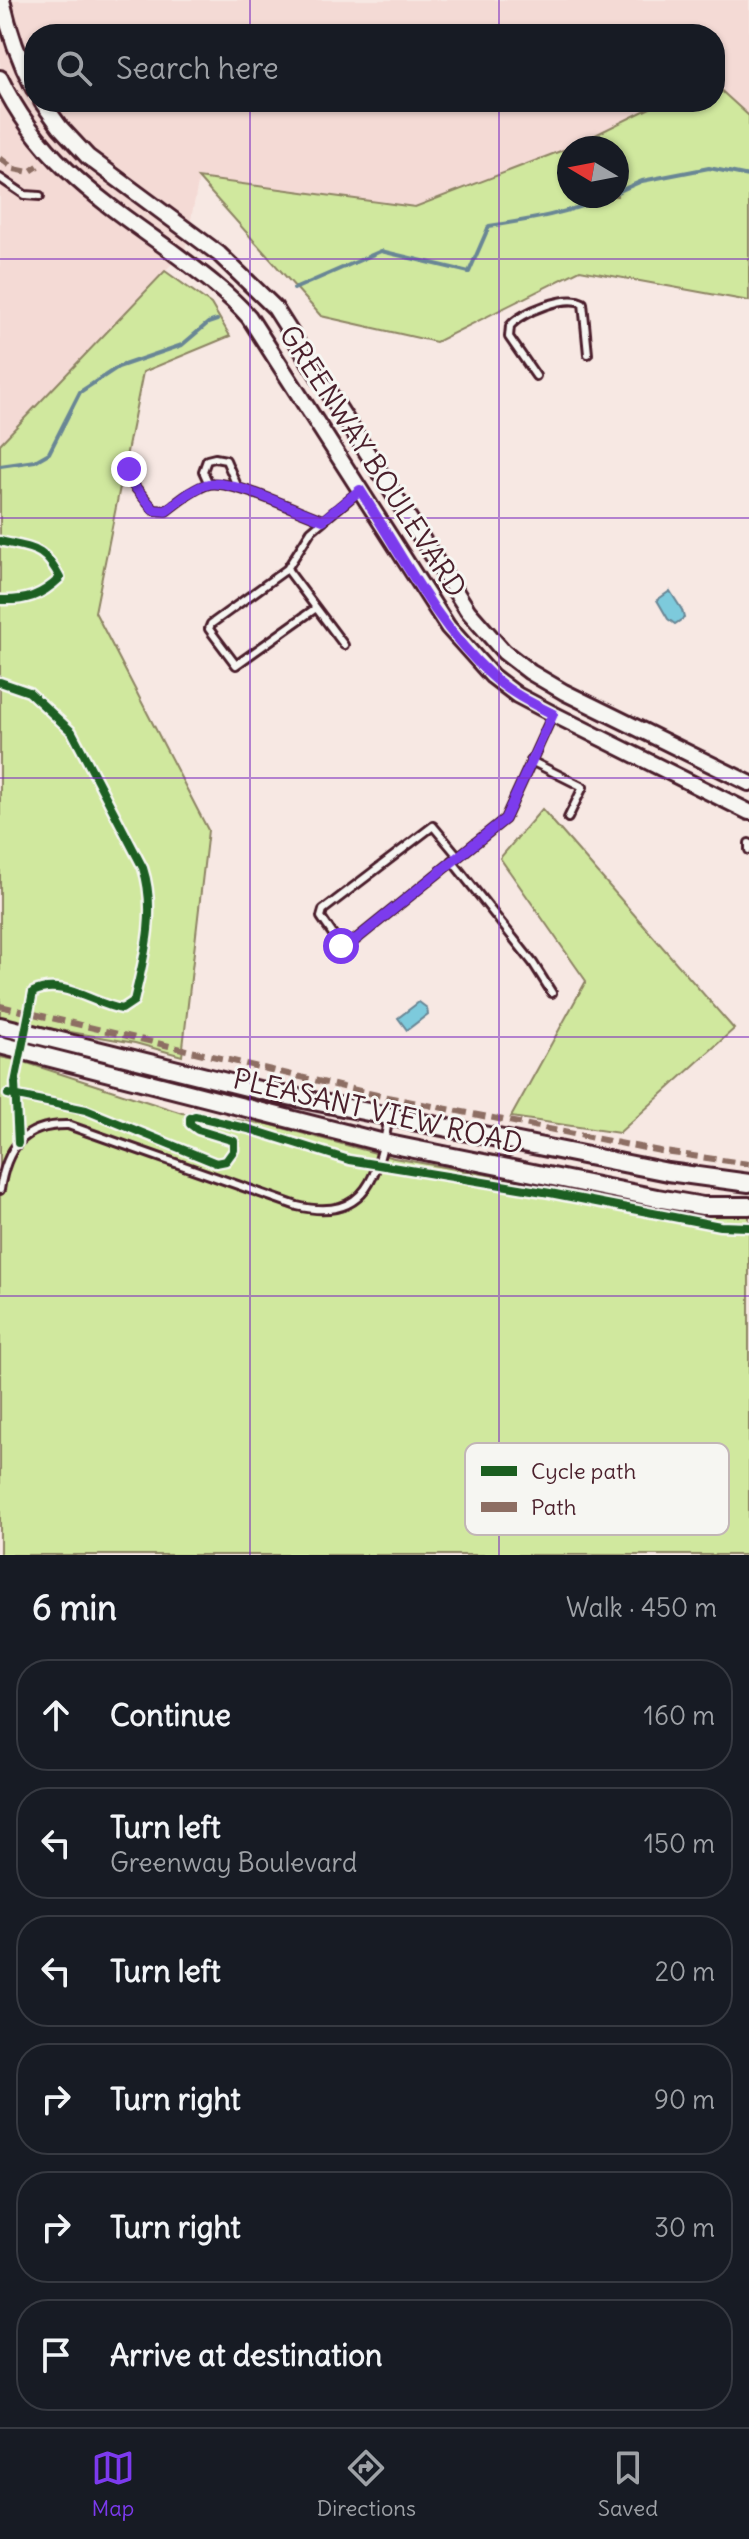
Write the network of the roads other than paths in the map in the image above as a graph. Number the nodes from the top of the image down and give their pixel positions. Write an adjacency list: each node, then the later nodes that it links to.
1 (2, 0): 2 (street)
2 (24, 70)
3 (0, 78): 12 (street, GREENWAY BOULEVARD)
4 (49, 112): 19 (street, GREENWAY BOULEVARD)
5 (0, 178): 6 (lane)
6 (40, 196)
7 (588, 354): 8 (lane)
8 (536, 376)
9 (129, 469): 10 (lane)
10 (209, 484): 11 (lane); 11 (lane)
11 (238, 488): 13 (lane)
12 (360, 490): 13 (lane); 17 (street, GREENWAY BOULEVARD)
13 (323, 520): 14 (lane)
14 (287, 569): 15 (lane); 15 (lane)
15 (316, 608): 16 (lane)
16 (344, 645)
17 (553, 714): 18 (lane); 20 (street, GREENWAY BOULEVARD)
18 (531, 761): 21 (lane); 24 (lane)
19 (749, 783)
20 (749, 812)
21 (568, 818)
22 (749, 843): 23 (lane)
23 (749, 850)
24 (455, 859): 24 (lane); 25 (lane)
25 (552, 993)
26 (0, 1026): 28 (main road, PLEASANT VIEW ROAD)
27 (0, 1045): 29 (main road, PLEASANT VIEW ROAD)
28 (389, 1117): 29 (lane); 30 (main road, PLEASANT VIEW ROAD)
29 (384, 1143): 31 (lane); 32 (main road, PLEASANT VIEW ROAD)
30 (749, 1183)
31 (0, 1190)
32 (749, 1206)

